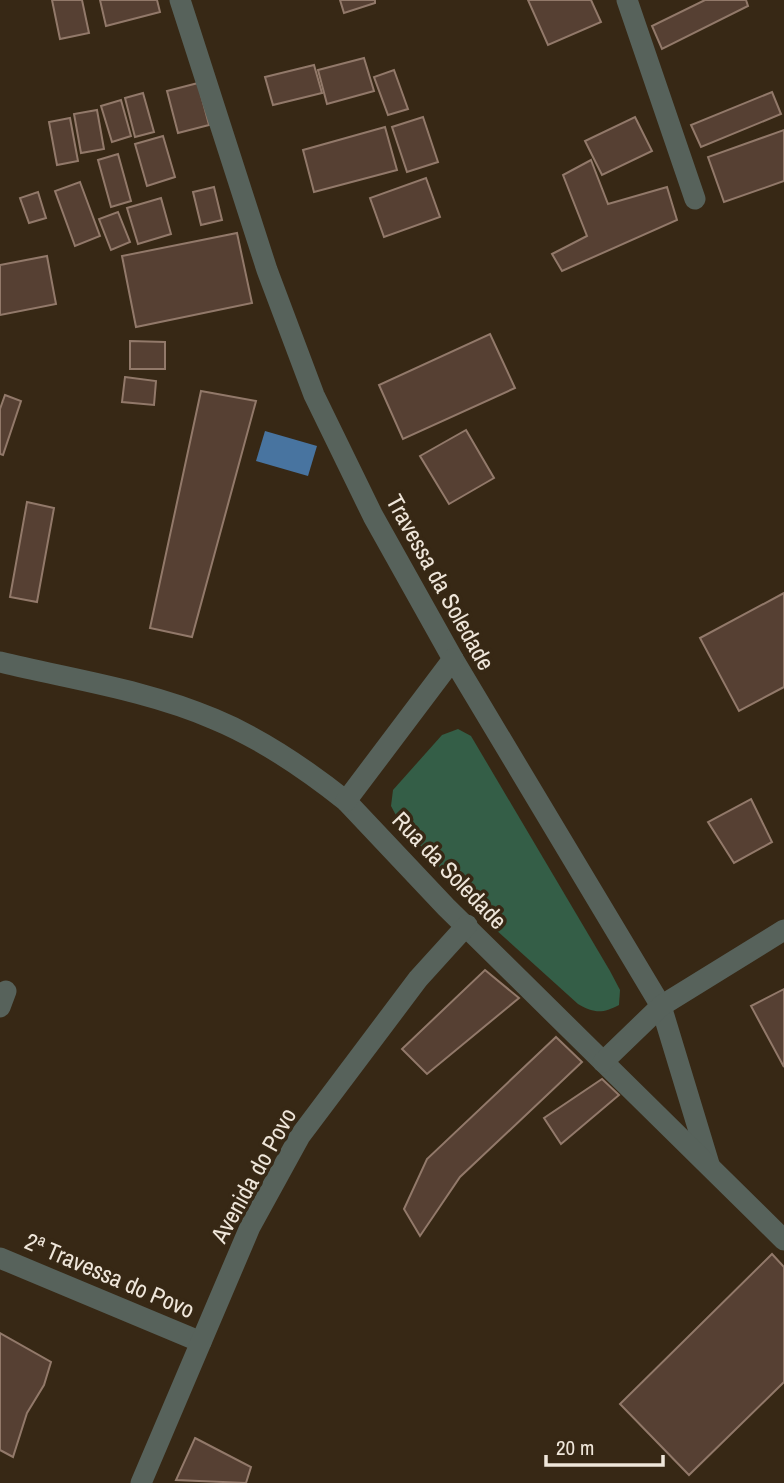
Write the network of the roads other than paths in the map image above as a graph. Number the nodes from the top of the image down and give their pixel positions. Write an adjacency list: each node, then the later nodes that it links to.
1 (180, 0): 4 (street, Travessa da Soledade)
2 (627, 0): 3 (street)
3 (695, 199)
4 (453, 659): 6 (street); 9 (street, Travessa da Soledade)
5 (0, 662): 6 (street, Rua da Soledade)
6 (346, 801): 7 (street, Rua da Soledade)
7 (467, 925): 10 (street, Rua da Soledade); 14 (street, Avenida do Povo)
8 (784, 930): 9 (street)
9 (661, 1006): 10 (street); 11 (street, Travessa da Soledade)
10 (603, 1062): 11 (street, Rua da Soledade)
11 (709, 1164): 12 (street, Rua da Soledade)
12 (784, 1240)
13 (0, 1258): 14 (street, 2ª Travessa do Povo)
14 (201, 1342): 15 (street, Avenida do Povo)
15 (141, 1483)

